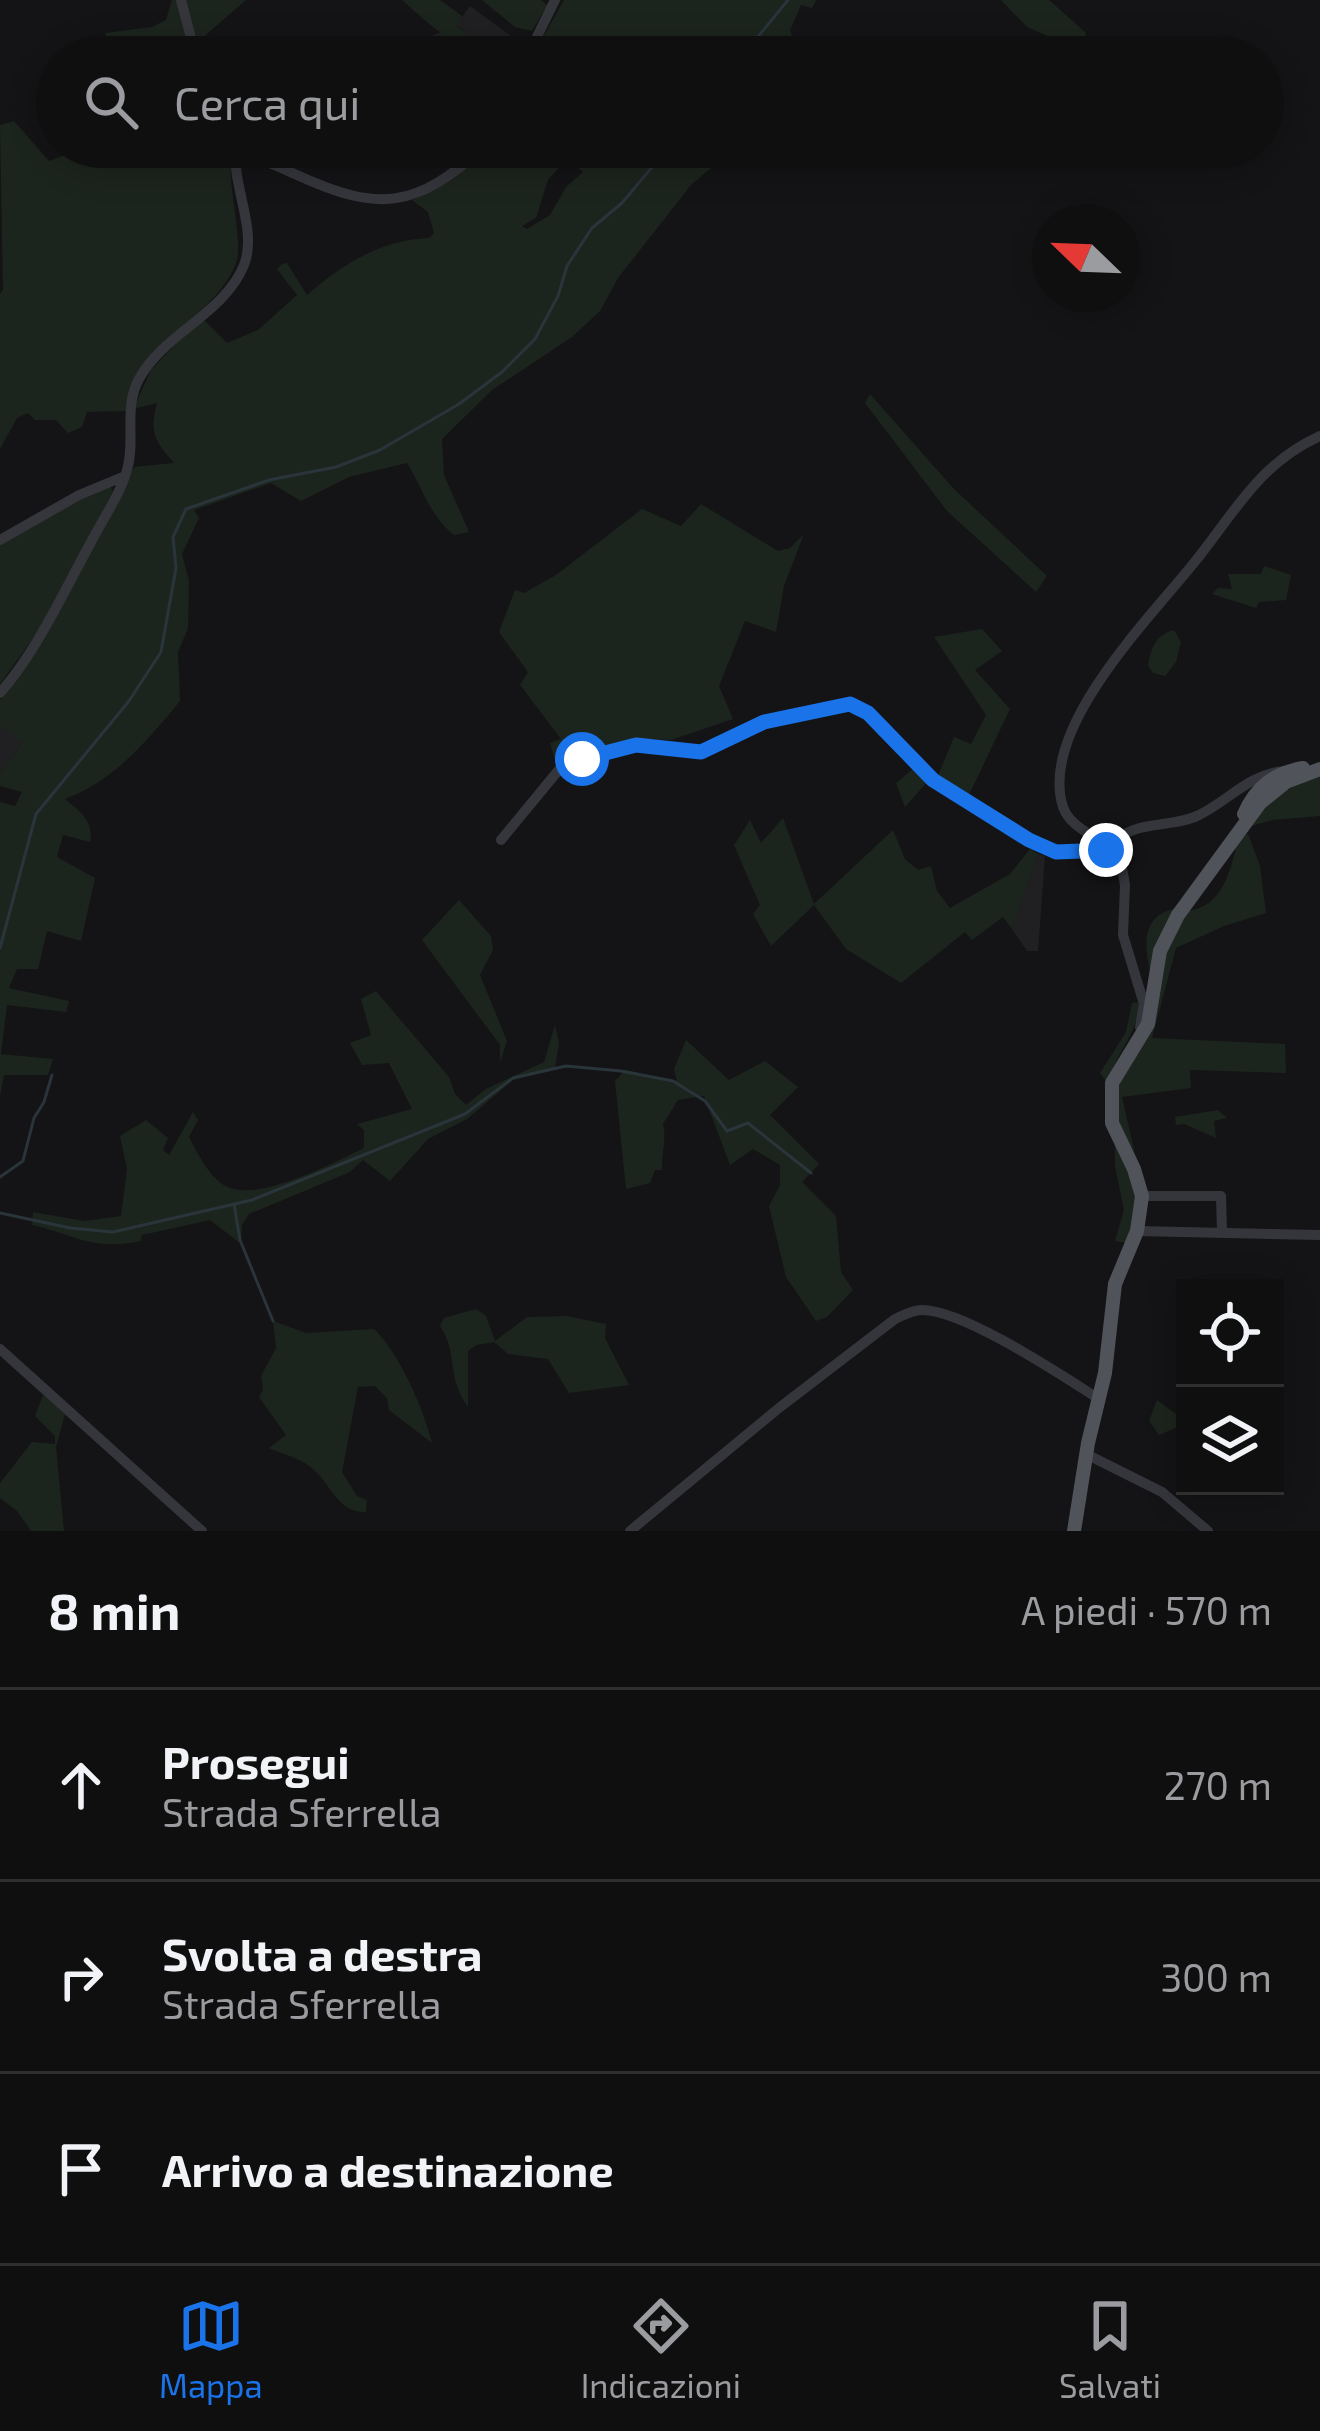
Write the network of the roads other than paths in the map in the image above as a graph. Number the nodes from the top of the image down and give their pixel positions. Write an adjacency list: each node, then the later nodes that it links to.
1 (181, 0): 3 (street)
2 (555, 0): 4 (street)
3 (190, 36)
4 (537, 36)
5 (236, 168): 9 (street)
6 (281, 168): 7 (street)
7 (460, 168)
8 (1320, 436): 17 (street)
9 (125, 476): 10 (street); 11 (street)
10 (0, 540)
11 (0, 693)
12 (1320, 767): 13 (main road)
13 (1287, 776): 14 (main road); 15 (main road)
14 (1251, 783): 15 (main road); 17 (street)
15 (1244, 822): 18 (main road)
16 (500, 839): 17 (street)
17 (1115, 848): 18 (street)
18 (1115, 1078): 19 (main road)
19 (1142, 1196): 20 (main road); 21 (street)
20 (1137, 1231): 21 (street); 24 (main road)
21 (1222, 1232): 22 (street)
22 (1320, 1235)
23 (0, 1348): 26 (street)
24 (1099, 1399): 25 (main road); 27 (street)
25 (1086, 1460): 28 (main road); 29 (street)
26 (202, 1531)
27 (630, 1531)
28 (1074, 1531)
29 (1208, 1531)

